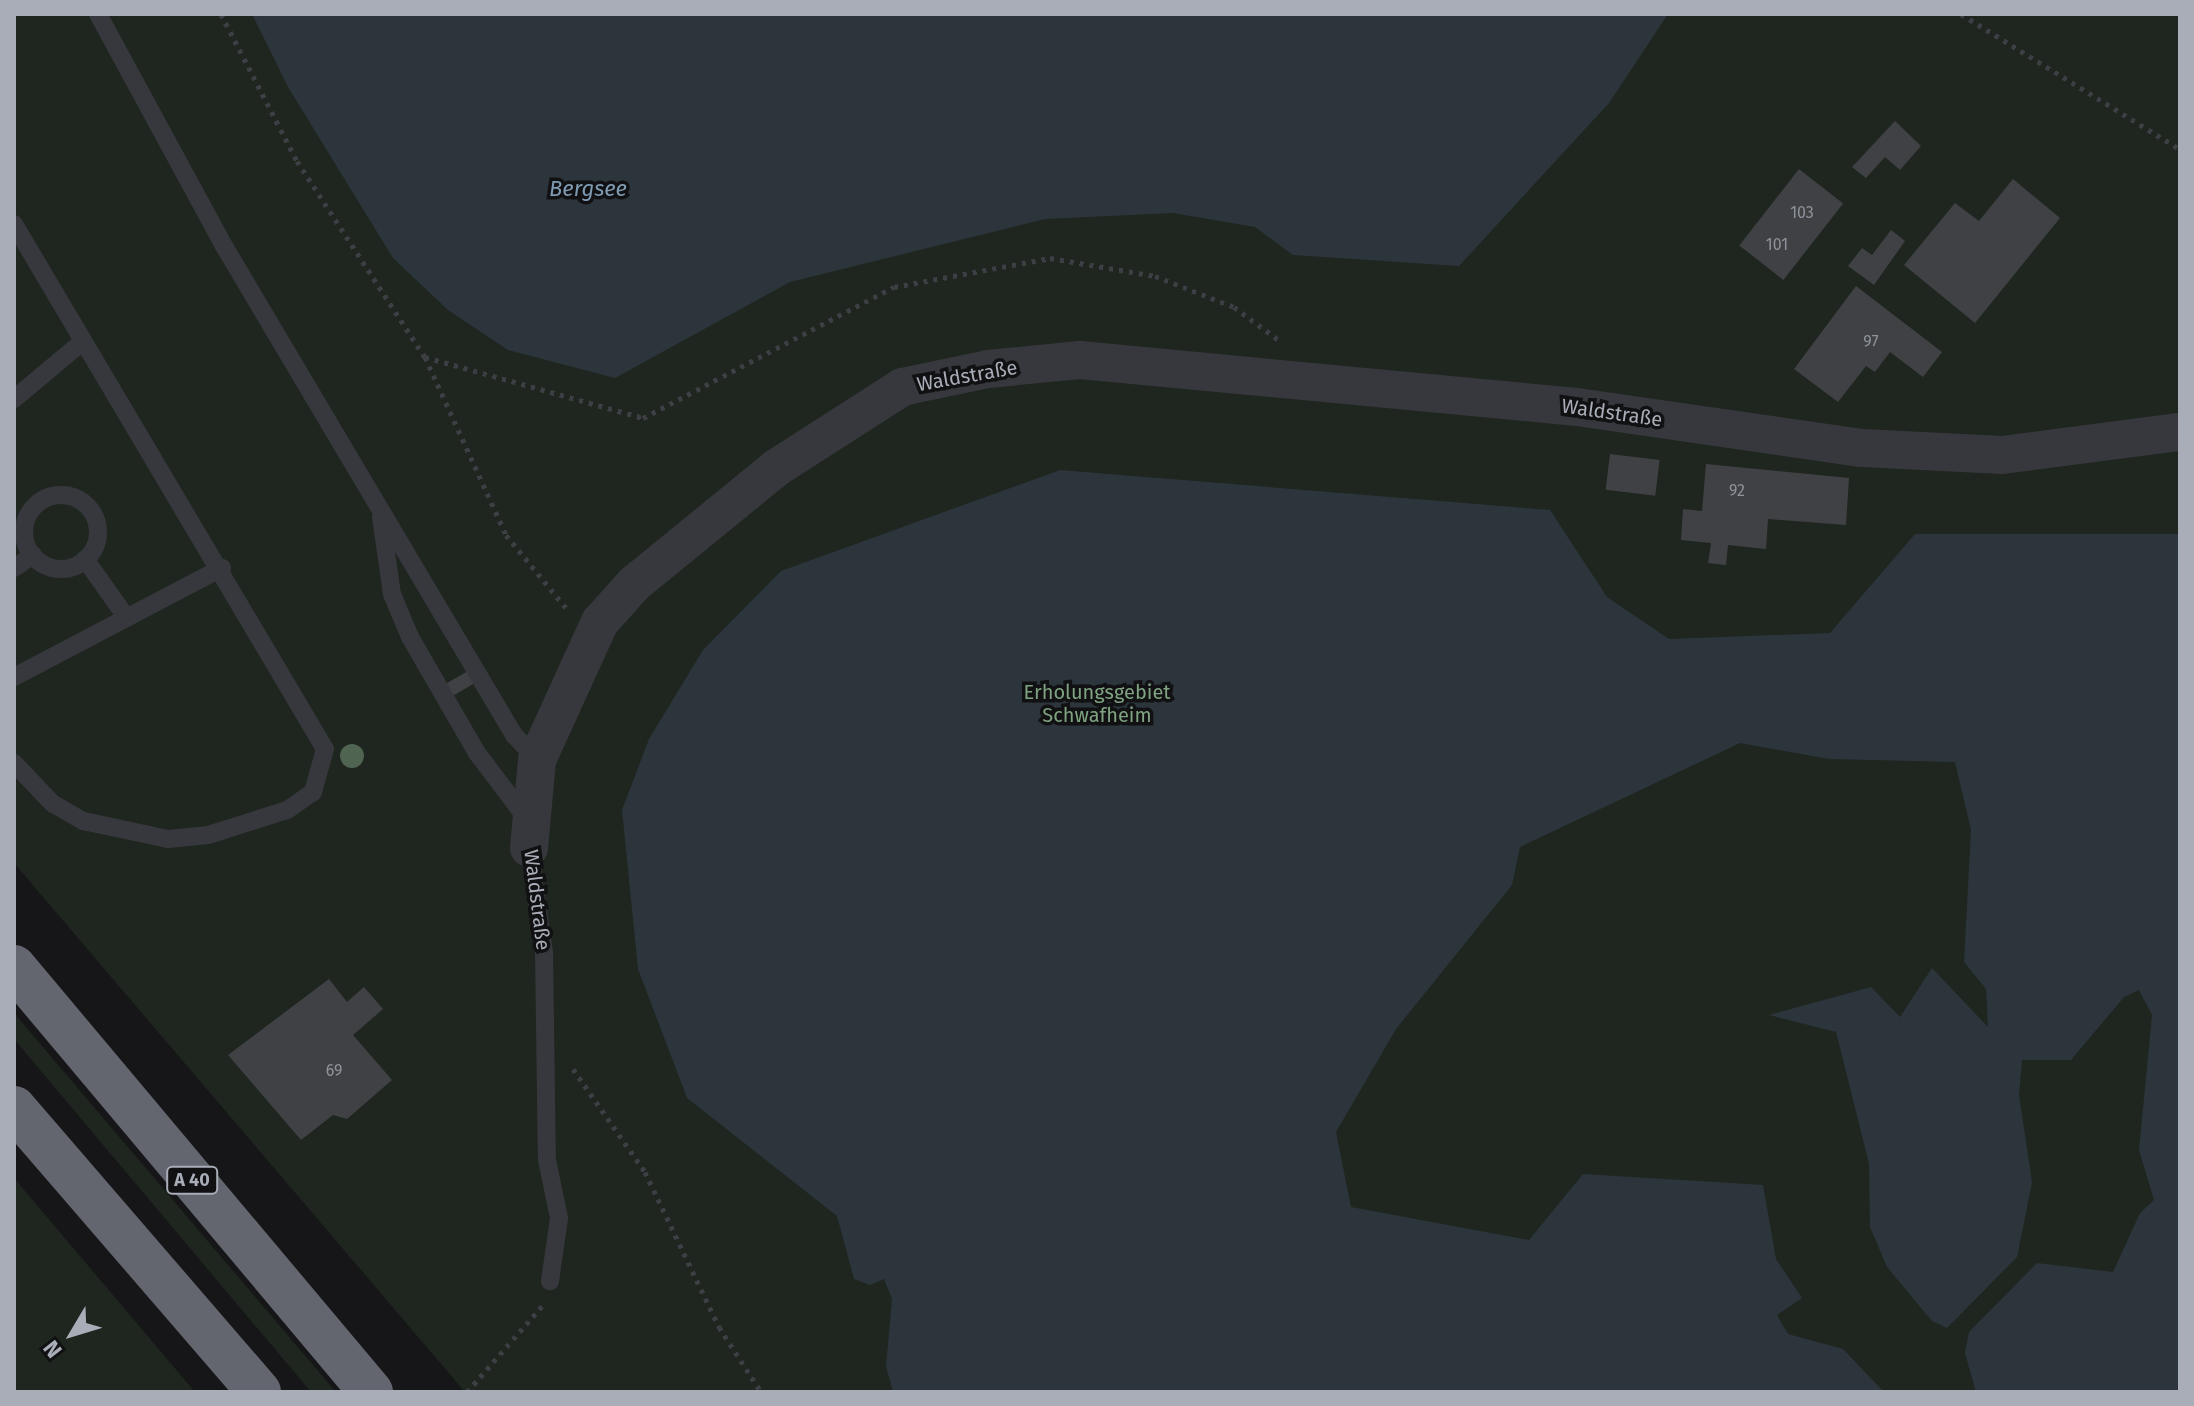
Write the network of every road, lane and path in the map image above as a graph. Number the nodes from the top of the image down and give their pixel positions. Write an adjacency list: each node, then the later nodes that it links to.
1 (98, 14): 11 (lane)
2 (221, 14): 8 (path)
3 (1961, 14): 4 (path)
4 (2180, 149)
5 (14, 224): 7 (lane)
6 (1232, 305): 8 (path)
7 (81, 343): 9 (lane); 16 (lane)
8 (425, 357): 18 (path)
9 (14, 399)
10 (2180, 432): 18 (street, Waldstraße)
11 (372, 496): 20 (lane); 22 (lane)
12 (20, 520): 13 (lane); 14 (lane)
13 (33, 555): 14 (lane); 15 (lane)
14 (85, 559): 17 (lane)
15 (14, 568)
16 (222, 568): 17 (lane); 21 (lane)
17 (127, 618): 19 (lane)
18 (587, 640): 20 (street, Waldstraße)
19 (14, 677)
20 (537, 760): 22 (street, Waldstraße)
21 (14, 763)
22 (529, 836): 24 (lane, Waldstraße)
23 (14, 967): 28 (highway, A 40)
24 (546, 1036): 26 (lane, Waldstraße); 30 (path)
25 (14, 1108): 27 (highway)
26 (550, 1281): 29 (path)
27 (259, 1392)
28 (371, 1392)
29 (467, 1392)
30 (761, 1392)

